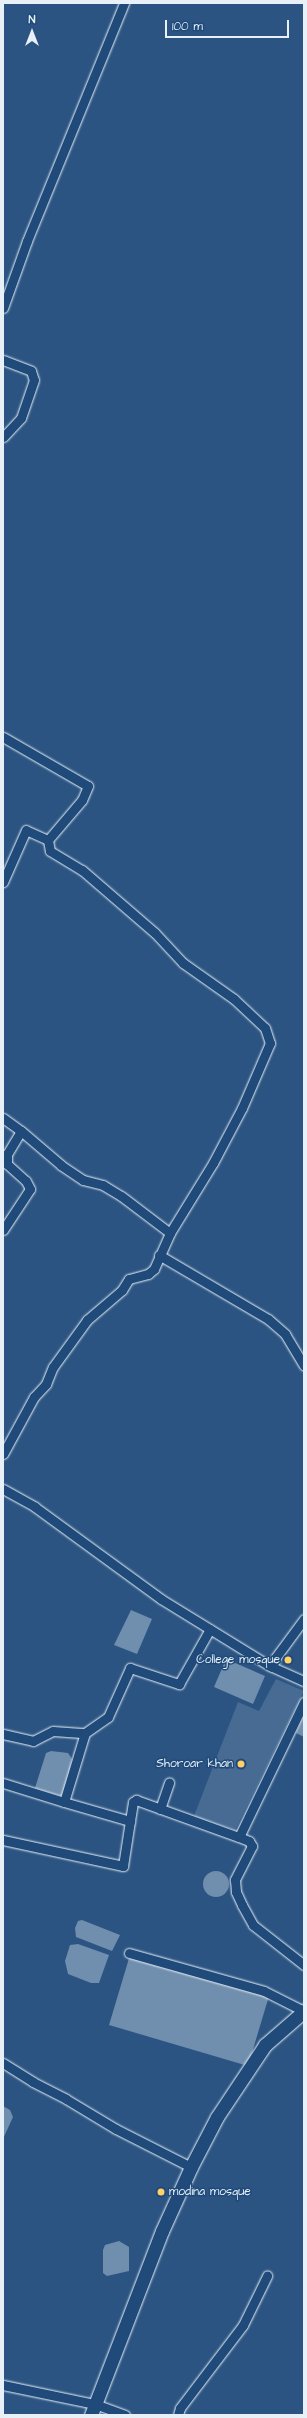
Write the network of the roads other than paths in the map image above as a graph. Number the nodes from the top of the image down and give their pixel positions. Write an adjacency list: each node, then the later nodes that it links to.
1 (124, 3): 2 (street)
2 (3, 308)
3 (3, 360): 4 (street)
4 (3, 437)
5 (3, 737): 6 (street)
6 (48, 840): 7 (street); 11 (street)
7 (3, 882)
8 (3, 1118): 9 (street)
9 (21, 1131): 10 (street); 11 (street)
10 (3, 1230)
11 (170, 1233): 12 (street)
12 (159, 1255): 13 (street); 14 (street)
13 (304, 1366)
14 (3, 1454)
15 (3, 1489): 17 (street)
16 (304, 1619): 18 (street)
17 (210, 1629): 18 (street); 21 (street)
18 (272, 1667): 19 (street)
19 (304, 1681)
20 (304, 1702): 28 (street)
21 (86, 1733): 22 (street); 25 (street)
22 (3, 1734)
23 (3, 1783): 25 (street)
24 (169, 1783): 26 (street)
25 (64, 1802): 27 (street)
26 (160, 1809): 27 (street); 28 (street)
27 (130, 1821): 29 (street)
28 (239, 1837): 31 (street)
29 (3, 1840)
30 (129, 1953): 32 (street)
31 (304, 1965)
32 (304, 2011): 34 (street)
33 (3, 2063): 34 (street)
34 (191, 2167): 37 (street)
35 (267, 2276): 39 (street)
36 (3, 2385): 37 (street)
37 (93, 2410): 38 (street)
38 (125, 2415)
39 (178, 2415)

